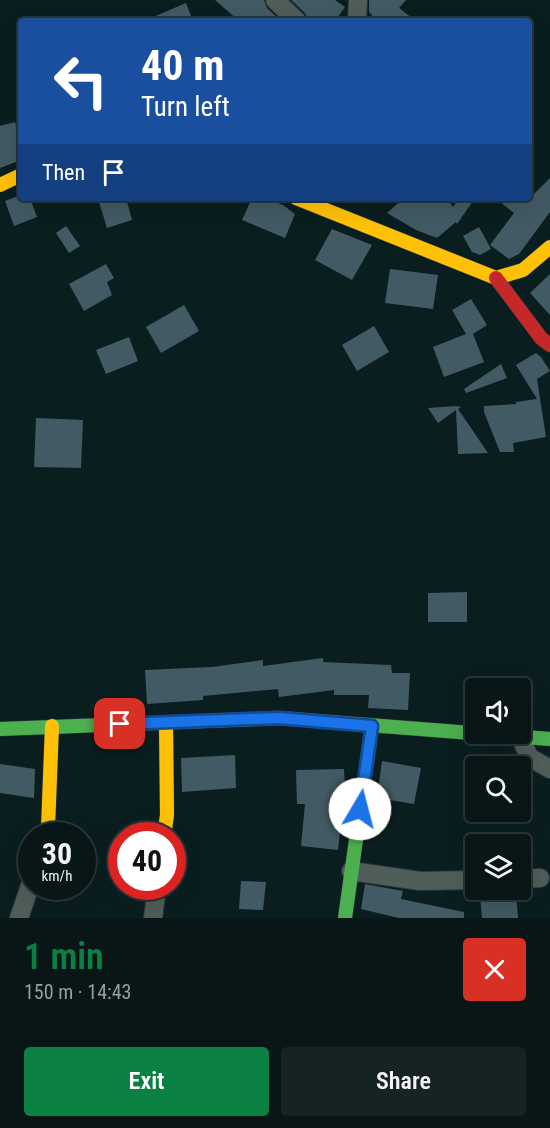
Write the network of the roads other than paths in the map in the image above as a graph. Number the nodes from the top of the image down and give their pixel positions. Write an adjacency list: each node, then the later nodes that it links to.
1 (275, 0): 3 (street)
2 (358, 0): 4 (street)
3 (294, 18)
4 (357, 18)
5 (18, 177): 6 (street)
6 (0, 185)
7 (304, 201): 9 (street)
8 (550, 247): 9 (street)
9 (496, 278): 10 (street)
10 (550, 345)
11 (166, 723): 12 (street); 13 (street); 21 (street)
12 (52, 726): 14 (street); 20 (street)
13 (372, 726): 15 (street); 22 (street)
14 (0, 729)
15 (465, 733)
16 (531, 738): 17 (street)
17 (550, 739)
18 (524, 744): 19 (street)
19 (550, 769)
20 (48, 822)
21 (166, 822)
22 (351, 871): 25 (street); 30 (street)
23 (531, 878): 24 (street)
24 (540, 878)
25 (465, 880)
26 (25, 900): 28 (street)
27 (155, 900): 29 (street)
28 (19, 918)
29 (153, 918)
30 (345, 918)

